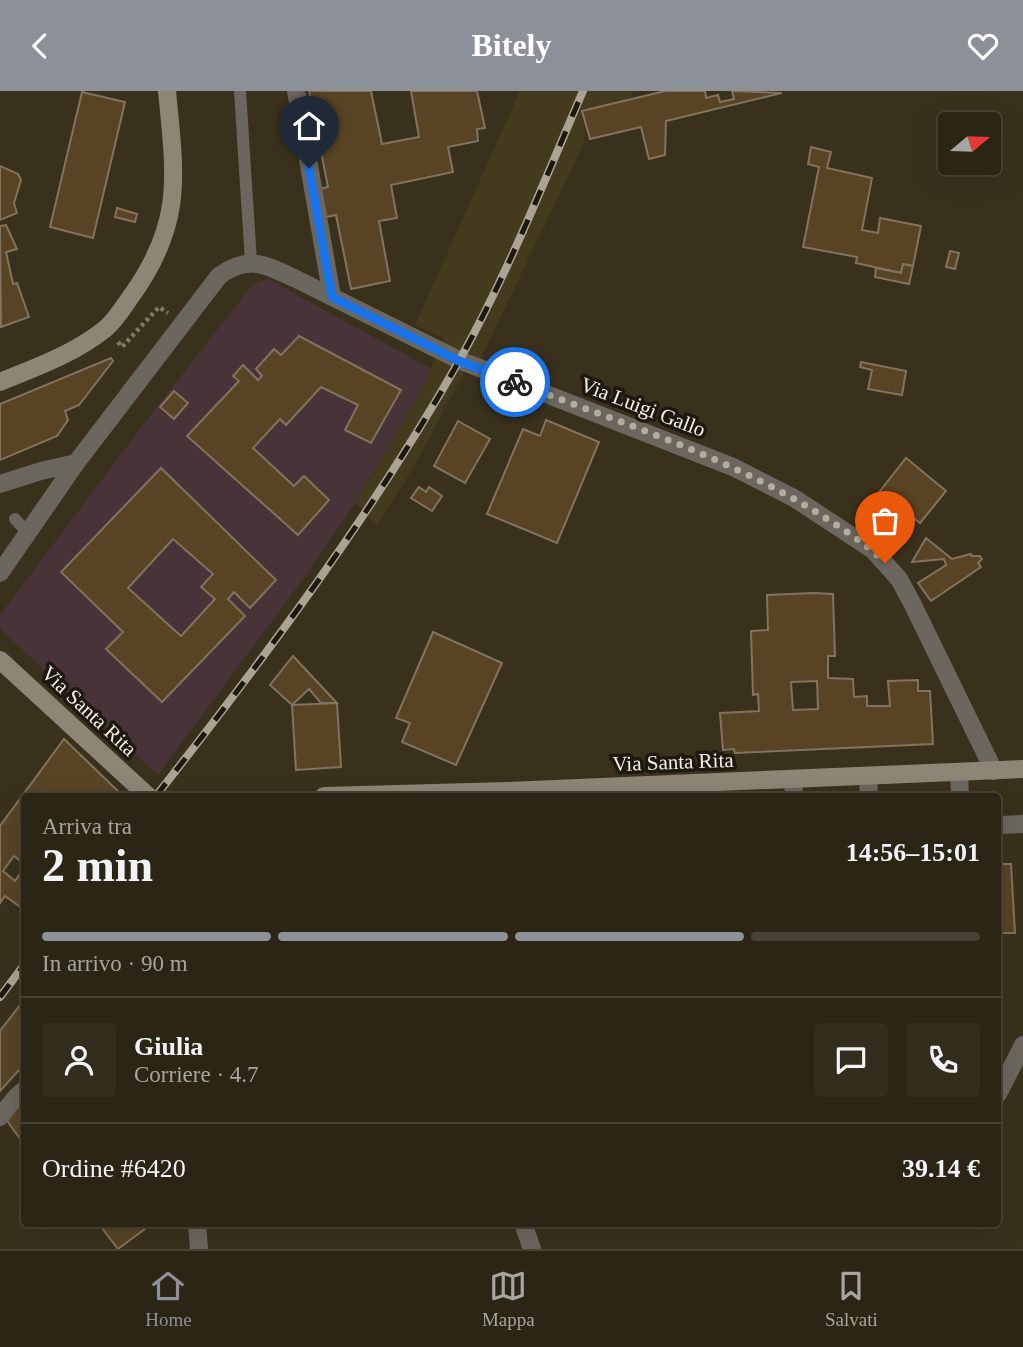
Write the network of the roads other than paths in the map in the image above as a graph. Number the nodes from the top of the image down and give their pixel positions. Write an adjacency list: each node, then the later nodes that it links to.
1 (167, 91): 6 (street)
2 (240, 91): 4 (lane)
3 (296, 91): 5 (street)
4 (251, 262): 5 (street, Via Luigi Gallo); 7 (street)
5 (332, 297): 14 (street, Via Luigi Gallo)
6 (0, 382)
7 (76, 463): 8 (street); 10 (street)
8 (0, 484)
9 (15, 519): 10 (lane)
10 (28, 533): 11 (street)
11 (0, 573)
12 (0, 660): 18 (street, Via Santa Rita)
13 (1023, 769): 14 (street, Via Santa Rita)
14 (994, 771): 15 (street, Via Santa Rita)
15 (959, 772): 16 (street, Via Santa Rita); 21 (street)
16 (868, 776): 17 (street, Via Santa Rita); 20 (street)
17 (793, 788): 19 (street, Via Santa Rita)
18 (145, 793)
19 (500, 793)
20 (869, 793)
21 (960, 793)
22 (1023, 824): 23 (street)
23 (1001, 825)
24 (1023, 1045): 25 (street)
25 (1001, 1088)
26 (21, 1093): 27 (street)
27 (0, 1117)
28 (197, 1227): 30 (street)
29 (524, 1227): 31 (street)
30 (199, 1249)
31 (532, 1249)

